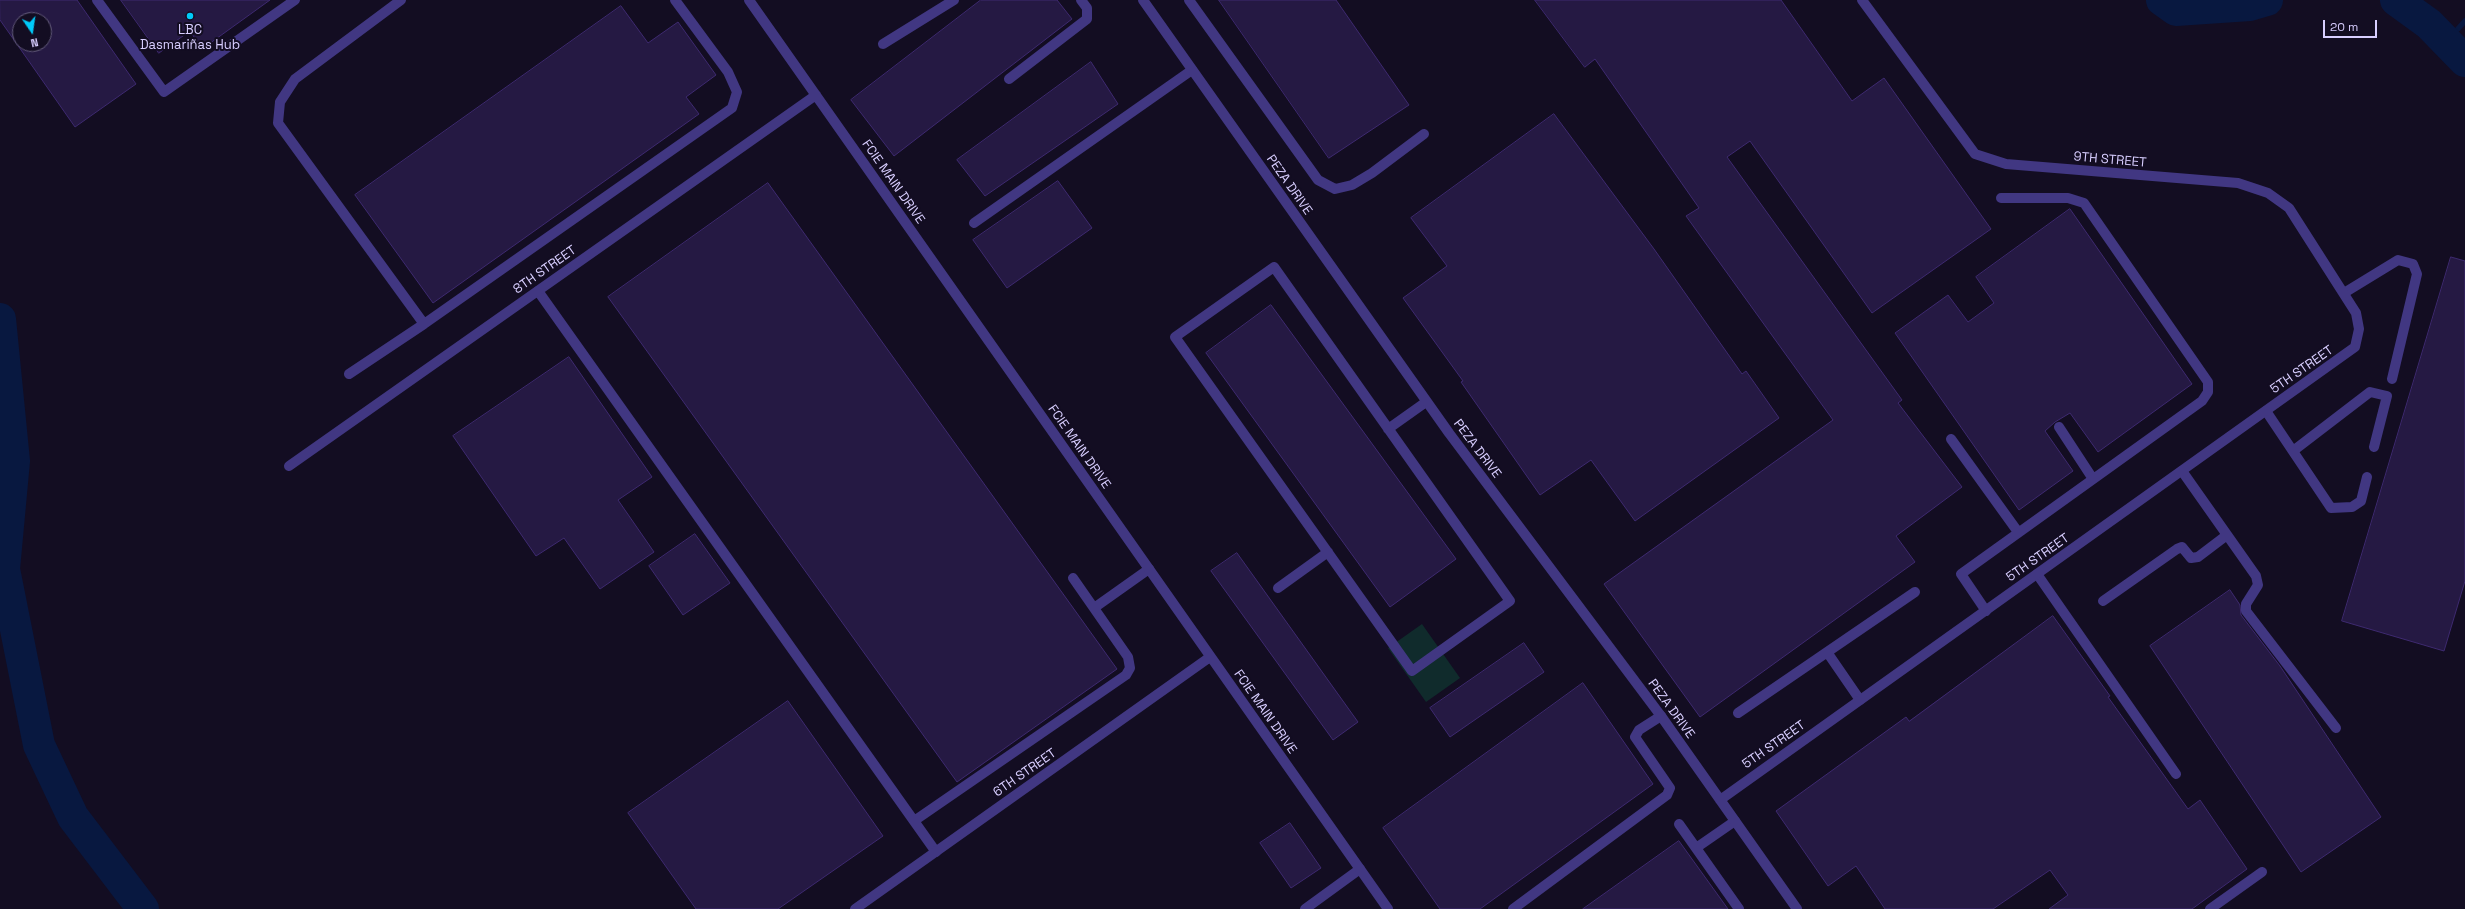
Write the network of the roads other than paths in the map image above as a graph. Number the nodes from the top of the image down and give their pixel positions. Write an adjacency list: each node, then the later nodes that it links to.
1 (97, 0): 2 (street)
2 (295, 0)
3 (401, 0): 20 (street)
4 (675, 0): 20 (street)
5 (749, 0): 14 (street, FCIE MAIN DRIVE)
6 (954, 0): 11 (street)
7 (1081, 0): 13 (street)
8 (1143, 0): 12 (street, PEZA DRIVE)
9 (1189, 0): 15 (street)
10 (1862, 0): 19 (street, 9TH STREET)
11 (883, 44)
12 (1192, 70): 17 (street); 24 (street, PEZA DRIVE)
13 (1009, 79)
14 (816, 95): 18 (street, 8TH STREET); 38 (street, FCIE MAIN DRIVE)
15 (1424, 134)
16 (2001, 198): 34 (street)
17 (974, 223)
18 (538, 291): 31 (street, 8TH STREET); 54 (street)
19 (2344, 293): 21 (street, 9TH STREET); 23 (street)
20 (424, 324): 22 (street)
21 (2359, 329): 25 (street, 5TH STREET)
22 (349, 374)
23 (2392, 379)
24 (1426, 402): 27 (street); 50 (street, PEZA DRIVE)
25 (2266, 411): 30 (street); 32 (street, 5TH STREET)
26 (2059, 428): 34 (street)
27 (1388, 429): 37 (street); 37 (street)
28 (1951, 439): 35 (street)
29 (2374, 447): 30 (street)
30 (2293, 451): 33 (street)
31 (289, 466)
32 (2182, 470): 36 (street); 39 (street, 5TH STREET)
33 (2367, 477)
34 (2094, 478): 35 (street)
35 (2018, 532): 45 (street)
36 (2227, 535): 43 (street); 51 (street)
37 (1328, 552): 41 (street)
38 (1149, 569): 44 (street); 47 (street, FCIE MAIN DRIVE)
39 (2037, 574): 45 (street, 5TH STREET); 52 (street)
40 (1073, 578): 44 (street)
41 (1278, 588)
42 (1915, 592): 46 (street)
43 (2103, 601)
44 (1094, 608): 54 (street)
45 (1986, 611): 48 (street, 5TH STREET)
46 (1827, 652): 48 (street); 49 (street)
47 (1210, 657): 58 (street, 6TH STREET); 59 (street, FCIE MAIN DRIVE)
48 (1860, 700): 53 (street, 5TH STREET)
49 (1738, 714)
50 (1661, 716): 53 (street, PEZA DRIVE); 64 (street)
51 (2336, 728)
52 (2176, 774)
53 (1720, 800): 55 (street, PEZA DRIVE)
54 (914, 821): 58 (street)
55 (1735, 821): 57 (street); 66 (street, PEZA DRIVE)
56 (1679, 824): 57 (street)
57 (1696, 848): 65 (street)
58 (936, 852): 61 (street, 6TH STREET)
59 (1360, 869): 62 (street); 63 (street, FCIE MAIN DRIVE)
60 (2262, 872): 67 (street)
61 (855, 909)
62 (1305, 909)
63 (1388, 909)
64 (1513, 909)
65 (1739, 909)
66 (1797, 909)
67 (2210, 909)

